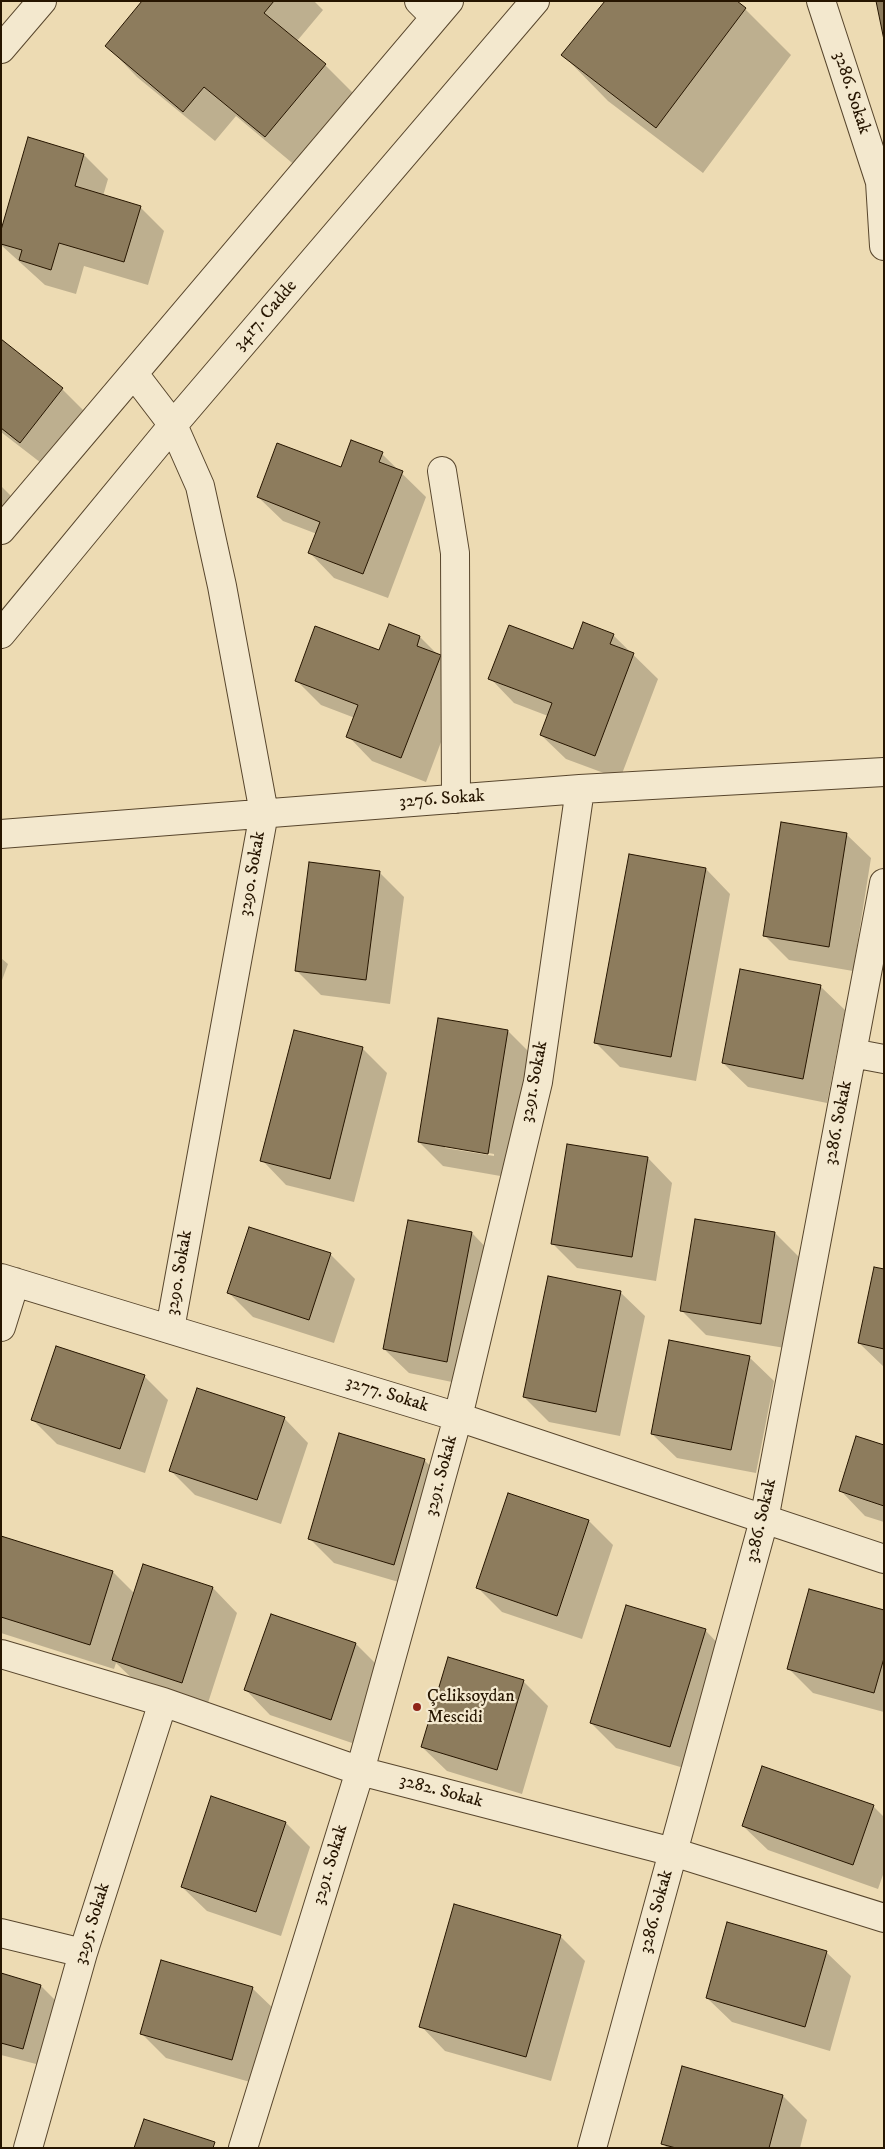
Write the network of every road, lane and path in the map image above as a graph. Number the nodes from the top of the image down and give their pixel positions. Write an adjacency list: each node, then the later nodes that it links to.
1 (42, 1): 5 (street)
2 (535, 1): 9 (street, 3417. Cadde)
3 (821, 1): 6 (street, 3286. Sokak)
4 (434, 6): 8 (street)
5 (1, 49)
6 (882, 182): 7 (street, 3286. Sokak)
7 (884, 246)
8 (134, 374): 9 (street, 3290. Sokak); 11 (street)
9 (173, 425): 12 (street, 3417. Cadde); 16 (street, 3290. Sokak)
10 (442, 471): 15 (street)
11 (1, 530)
12 (1, 634)
13 (884, 772): 14 (street, 3276. Sokak)
14 (580, 789): 15 (street, 3276. Sokak); 24 (street, 3291. Sokak)
15 (456, 799): 16 (street, 3276. Sokak)
16 (264, 813): 17 (street, 3276. Sokak); 23 (street, 3290. Sokak)
17 (1, 834)
18 (884, 883): 19 (street, 3286. Sokak)
19 (852, 1053): 20 (street); 25 (street, 3286. Sokak)
20 (884, 1059)
21 (8, 1280): 22 (street); 23 (street, 3277. Sokak)
22 (1, 1327)
23 (170, 1329): 24 (street, 3277. Sokak)
24 (458, 1417): 25 (street, 3277. Sokak); 29 (street, 3291. Sokak)
25 (764, 1520): 26 (street, 3277. Sokak); 30 (street, 3286. Sokak)
26 (884, 1559)
27 (1, 1654): 28 (street, 3282. Sokak)
28 (163, 1702): 29 (street, 3282. Sokak); 33 (street, 3295. Sokak)
29 (360, 1771): 30 (street, 3282. Sokak); 35 (street, 3291. Sokak)
30 (673, 1852): 31 (street, 3282. Sokak); 36 (street, 3286. Sokak)
31 (884, 1918)
32 (1, 1933): 33 (street)
33 (83, 1953): 34 (street, 3295. Sokak)
34 (28, 2148)
35 (243, 2148)
36 (592, 2148)

